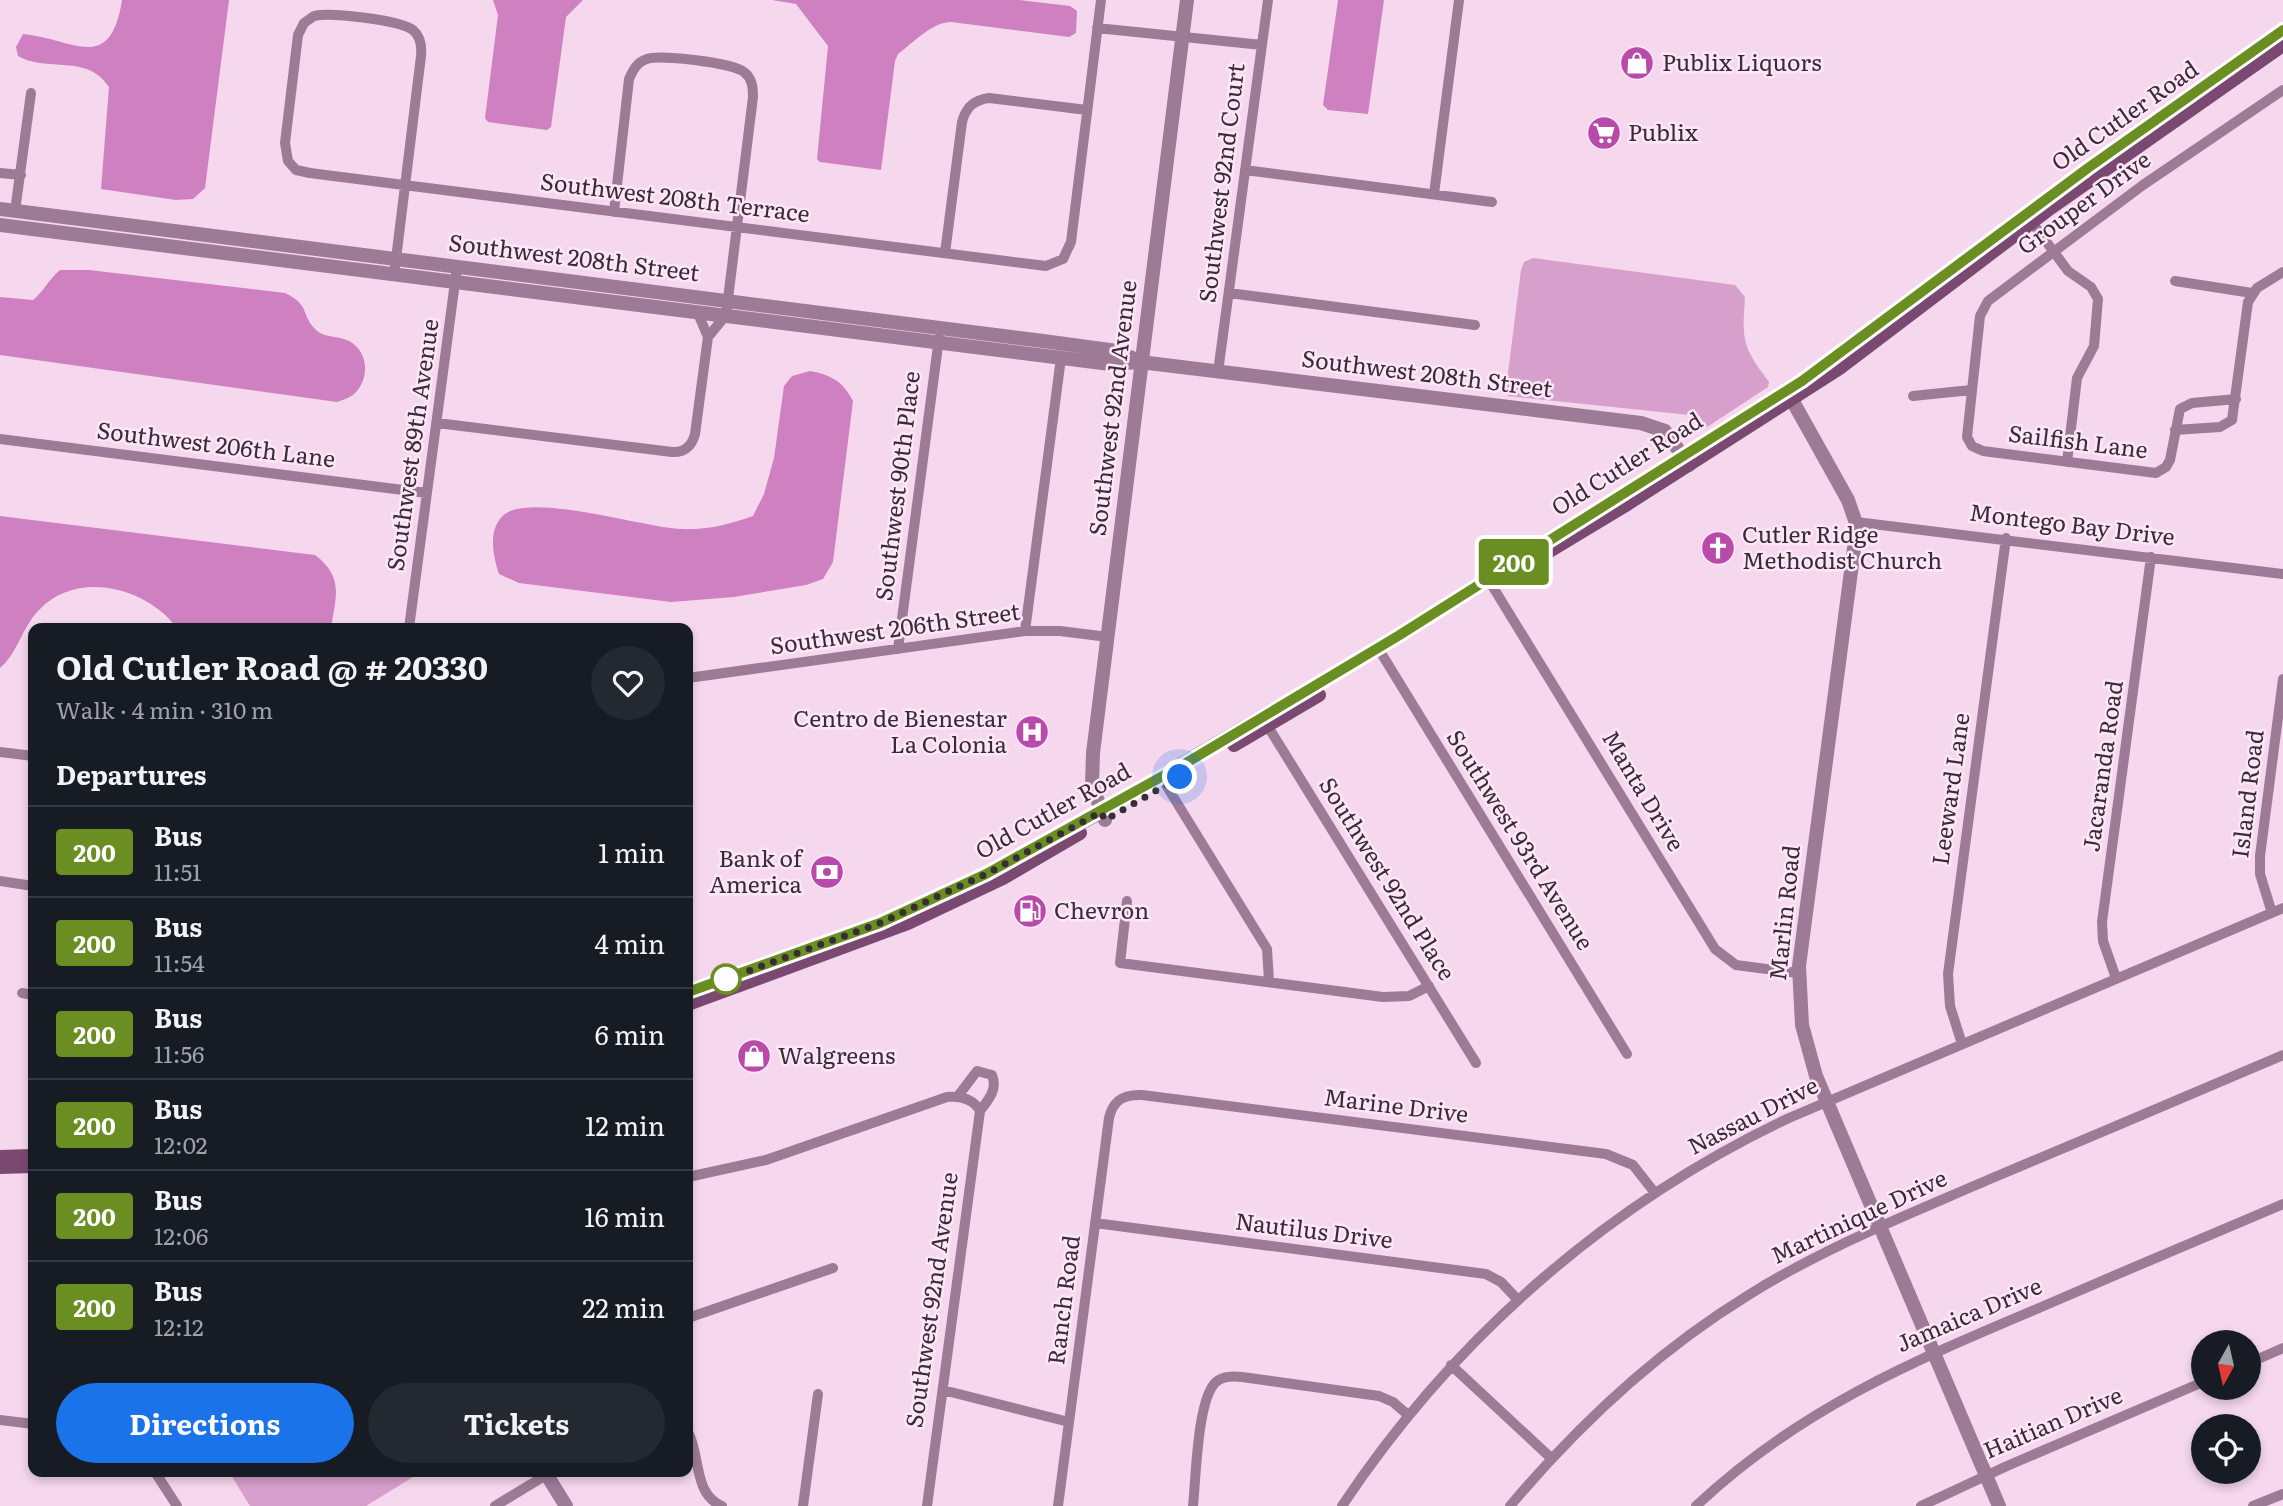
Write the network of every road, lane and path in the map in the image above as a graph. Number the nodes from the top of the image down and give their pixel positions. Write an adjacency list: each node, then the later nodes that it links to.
1 (1101, 0): 5 (street)
2 (1187, 0): 7 (street, Southwest 92nd Avenue)
3 (1268, 0): 8 (street, Southwest 92nd Court)
4 (1459, 0): 17 (street)
5 (1097, 29): 7 (street); 12 (street)
6 (2283, 30): 22 (main road, Old Cutler Road)
7 (1182, 37): 8 (street); 39 (street, Southwest 92nd Avenue)
8 (1262, 45): 13 (street, Southwest 92nd Court)
9 (2283, 45): 22 (main road, Old Cutler Road)
10 (2283, 90): 25 (street, Grouper Drive)
11 (31, 93): 15 (street)
12 (1087, 110): 26 (street); 26 (street, Southwest 208th Terrace)
13 (1245, 170): 17 (street); 31 (street, Southwest 92nd Court)
14 (0, 173): 15 (street)
15 (21, 175): 20 (street)
16 (404, 185): 16 (street, Southwest 208th Terrace); 21 (street, Southwest 208th Terrace); 27 (street)
17 (1434, 194): 18 (street)
18 (1492, 202)
19 (0, 209): 20 (street, Southwest 208th Street)
20 (15, 211): 27 (street, Southwest 208th Street)
21 (614, 212): 24 (street, Southwest 208th Terrace); 24 (street)
22 (2030, 218): 25 (street); 42 (main road, Old Cutler Road)
23 (0, 225): 27 (street, Southwest 208th Street)
24 (736, 227): 26 (street, Southwest 208th Terrace); 33 (street)
25 (2053, 251): 41 (street, Grouper Drive); 50 (street)
26 (946, 253)
27 (395, 266): 29 (street, Southwest 208th Street)
28 (2283, 272): 32 (street)
29 (456, 274): 33 (street, Southwest 208th Street); 34 (street, Southwest 208th Street); 45 (street, Southwest 89th Avenue)
30 (2175, 281): 32 (street)
31 (1229, 293): 35 (street); 40 (street, Southwest 92nd Court)
32 (2252, 293): 44 (street, Sailfish Lane)
33 (726, 308): 34 (street, Southwest 208th Street); 36 (street, Southwest 208th Street); 37 (street)
34 (697, 311): 37 (street)
35 (1475, 324)
36 (939, 335): 38 (street, Southwest 208th Street); 39 (street, Southwest 208th Street); 60 (street, Southwest 90th Place)
37 (708, 337): 45 (street)
38 (1061, 358): 39 (street, Southwest 208th Street); 58 (street)
39 (1140, 362): 40 (street, Southwest 208th Street); 59 (street, Southwest 92nd Avenue)
40 (1219, 372): 49 (street, Southwest 208th Street)
41 (1971, 390): 43 (street); 48 (street, Grouper Drive)
42 (1789, 395): 49 (main road, Old Cutler Road); 52 (street)
43 (1913, 396)
44 (2236, 398): 46 (street); 46 (street, Sailfish Lane)
45 (437, 423): 51 (street, Southwest 89th Avenue)
46 (2175, 430): 50 (street, Sailfish Lane)
47 (0, 439): 51 (street, Southwest 206th Lane)
48 (1972, 446): 50 (street, Sailfish Lane)
49 (1686, 460): 56 (main road, Old Cutler Road)
50 (2067, 462)
51 (427, 493): 57 (street, Southwest 89th Avenue)
52 (1856, 522): 53 (street, Montego Bay Drive); 77 (street, Marlin Road)
53 (2006, 538): 54 (street, Montego Bay Drive); 83 (street, Leeward Lane)
54 (2151, 557): 55 (street, Montego Bay Drive); 78 (street, Jacaranda Road)
55 (2283, 574)
56 (1490, 582): 61 (main road, Old Cutler Road); 77 (street, Manta Drive)
57 (410, 623)
58 (1025, 631): 59 (street, Southwest 206th Street); 60 (street, Southwest 206th Street)
59 (1108, 637): 68 (street, Southwest 92nd Avenue)
60 (898, 649): 62 (street, Southwest 206th Street)
61 (1380, 652): 64 (main road, Old Cutler Road); 84 (street, Southwest 93rd Avenue)
62 (693, 677)
63 (2283, 679): 73 (street, Island Road)
64 (1265, 722): 67 (main road, Old Cutler Road); 68 (main road, Old Cutler Road); 80 (street, Southwest 92nd Place)
65 (0, 752): 66 (street)
66 (28, 755)
67 (1166, 785): 68 (main road, Old Cutler Road); 79 (street)
68 (1103, 816): 74 (main road, Old Cutler Road)
69 (0, 881): 70 (street)
70 (28, 885)
71 (1127, 901): 79 (street)
72 (2283, 908): 73 (street, Nassau Drive)
73 (2272, 913): 78 (street, Nassau Drive)
74 (906, 918): 75 (main road, Old Cutler Road); 76 (main road, Old Cutler Road)
75 (802, 952): 76 (main road); 81 (main road, Old Cutler Road)
76 (789, 969): 82 (main road, Old Cutler Road)
77 (1798, 973): 89 (street, Marlin Road)
78 (2116, 978): 83 (street, Nassau Drive)
79 (1269, 981): 80 (street)
80 (1429, 986): 86 (street, Southwest 92nd Place)
81 (693, 990)
82 (693, 1002)
83 (1962, 1044): 89 (street, Nassau Drive)
84 (1628, 1054)
85 (2283, 1055): 99 (street, Martinique Drive)
86 (1476, 1063)
87 (958, 1096): 90 (street); 90 (street, Southwest 92nd Avenue); 95 (street)
88 (1117, 1101): 96 (street, Marine Drive); 98 (street, Ranch Road)
89 (1827, 1101): 96 (street, Nassau Drive); 99 (street, Marlin Road)
90 (977, 1107): 108 (street, Southwest 92nd Avenue)
91 (28, 1156): 92 (main road)
92 (0, 1157)
93 (28, 1166): 94 (main road)
94 (0, 1167)
95 (693, 1176)
96 (1655, 1193): 101 (street, Nassau Drive)
97 (2283, 1204): 104 (street, Jamaica Drive)
98 (1095, 1223): 101 (street, Nautilus Drive); 112 (street, Ranch Road)
99 (1880, 1227): 104 (street, Marlin Road); 115 (street, Martinique Drive)
100 (833, 1268): 102 (street)
101 (1518, 1300): 106 (street, Nassau Drive)
102 (693, 1316)
103 (2283, 1348): 105 (street)
104 (1933, 1352): 116 (street, Marlin Road); 131 (street, Jamaica Drive)
105 (2261, 1358)
106 (1451, 1364): 110 (street, Nassau Drive); 115 (street)
107 (2191, 1387): 116 (street, Haitian Drive)
108 (943, 1390): 112 (street); 126 (street, Southwest 92nd Avenue)
109 (818, 1394): 125 (street)
110 (1408, 1415): 128 (street); 129 (street, Nassau Drive)
111 (0, 1420): 113 (street)
112 (1069, 1422): 127 (street, Ranch Road)
113 (28, 1423)
114 (693, 1443): 124 (street)
115 (1551, 1458): 130 (street, Martinique Drive)
116 (1986, 1475): 132 (street, Haitian Drive); 133 (street, Marlin Road)
117 (158, 1477): 121 (street)
118 (542, 1477): 122 (street)
119 (550, 1477): 123 (street)
120 (2283, 1493): 134 (street)
121 (177, 1506)
122 (495, 1506)
123 (566, 1506)
124 (722, 1506)
125 (803, 1506)
126 (927, 1506)
127 (1058, 1506)
128 (1193, 1506)
129 (1342, 1506)
130 (1510, 1506)
131 (1696, 1506)
132 (1921, 1506)
133 (1999, 1506)
134 (2253, 1506)

